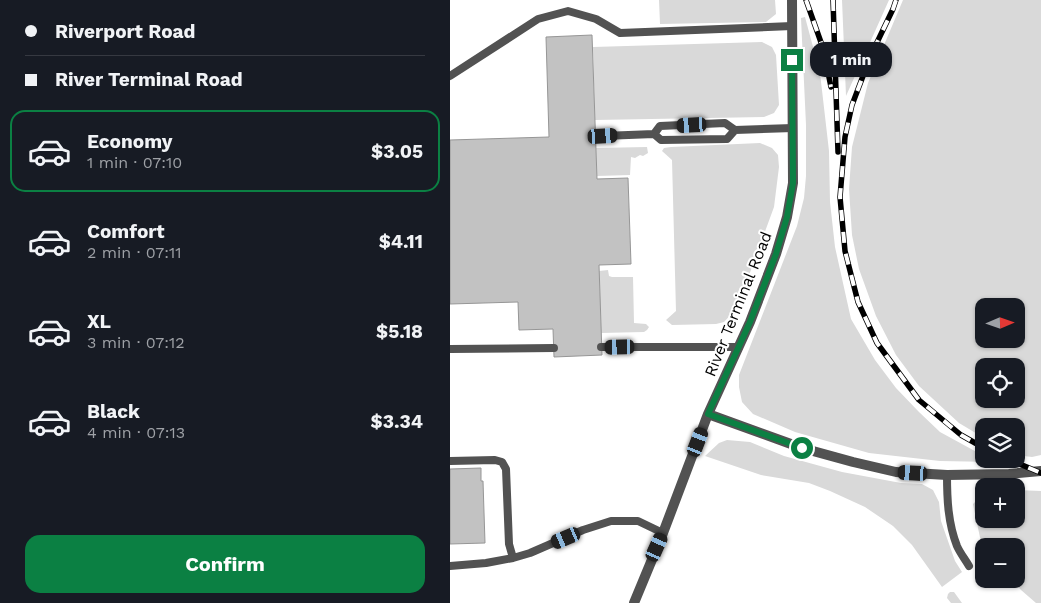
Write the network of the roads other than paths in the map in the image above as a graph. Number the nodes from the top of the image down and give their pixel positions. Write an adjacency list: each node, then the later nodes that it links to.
1 (792, 0): 2 (street, River Terminal Road)
2 (792, 26): 3 (lane); 4 (street, River Terminal Road)
3 (450, 76)
4 (793, 128): 5 (lane); 9 (street, River Terminal Road)
5 (735, 130): 6 (lane); 6 (lane)
6 (654, 134): 7 (lane)
7 (603, 136)
8 (601, 347): 9 (lane)
9 (739, 347): 12 (street, River Terminal Road)
10 (554, 348): 11 (lane)
11 (450, 349)
12 (708, 414): 15 (street); 16 (street, River Terminal Road)
13 (450, 461): 17 (lane)
14 (1041, 471): 15 (street)
15 (946, 475): 19 (lane)
16 (663, 533): 17 (lane); 20 (street, River Terminal Road)
17 (512, 558): 18 (lane)
18 (450, 566)
19 (969, 566)
20 (634, 603)

